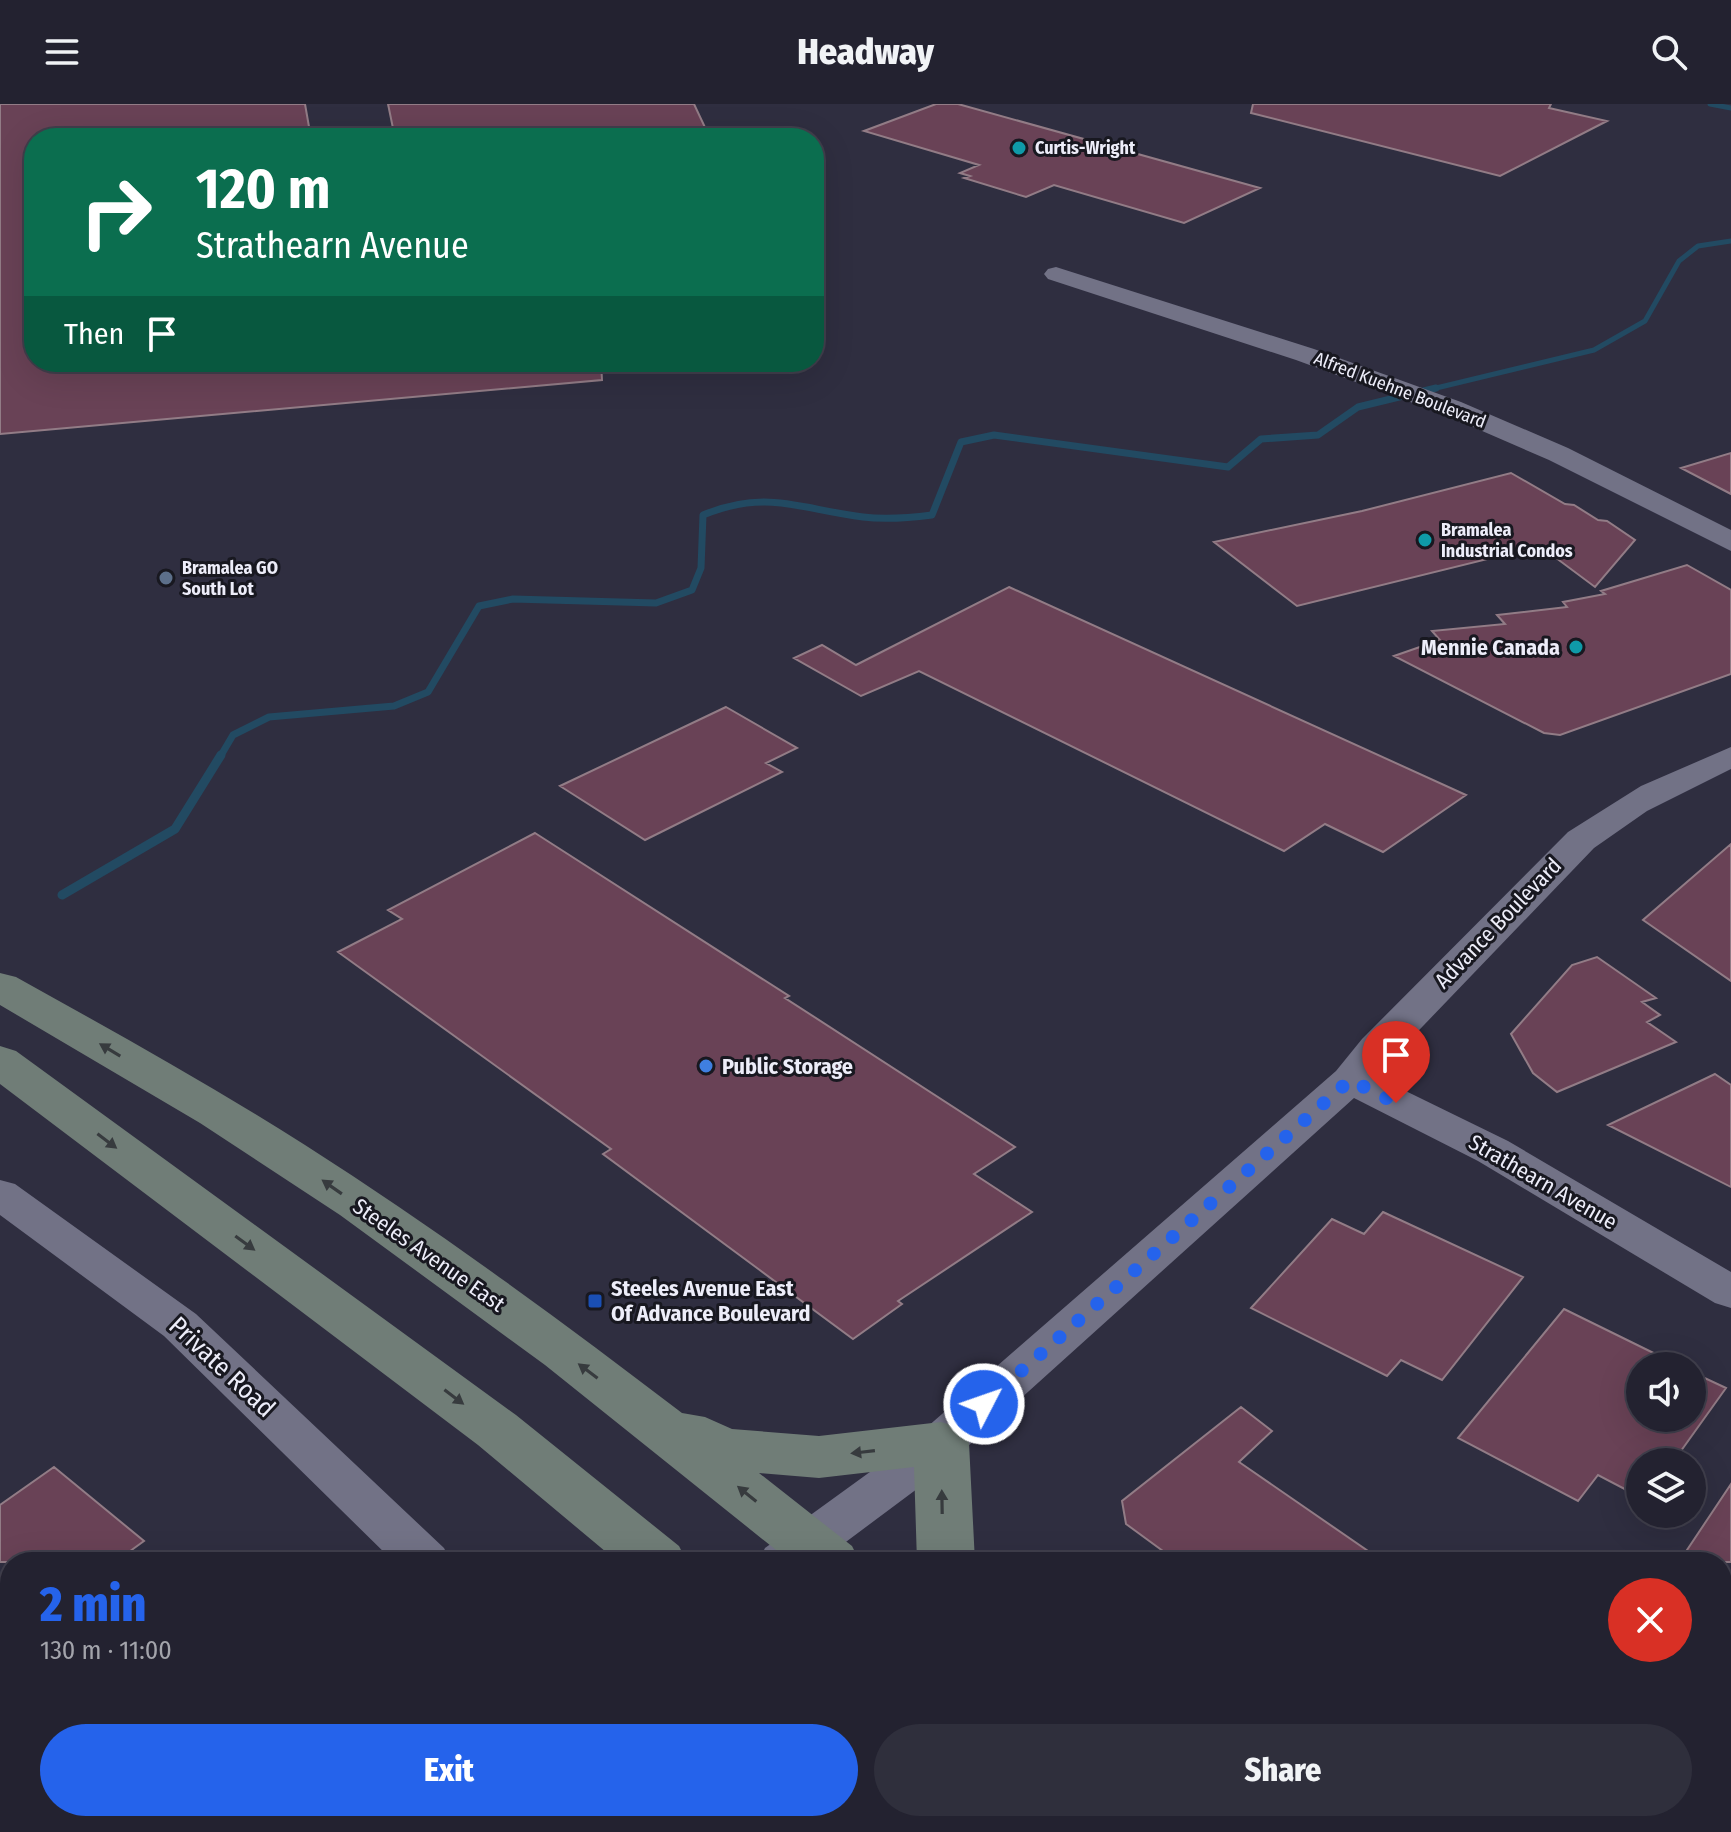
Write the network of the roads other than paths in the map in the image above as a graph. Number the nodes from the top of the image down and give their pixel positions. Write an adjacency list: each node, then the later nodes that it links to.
1 (1056, 274): 2 (street, Alfred Kuehne Boulevard)
2 (1731, 542)
3 (1731, 757): 6 (street, Advance Boulevard)
4 (0, 987): 9 (main road, Steeles Avenue East, one-way to 4)
5 (0, 1061): 12 (main road, one-way to 12)
6 (1350, 1080): 8 (street, Strathearn Avenue); 10 (street, Advance Boulevard)
7 (0, 1194): 11 (street, Private Road)
8 (1731, 1292)
9 (651, 1417): 10 (main road, one-way to 9); 13 (main road, Steeles Avenue East, one-way to 9)
10 (941, 1443): 14 (street, Advance Boulevard); 15 (main road, one-way to 10)
11 (416, 1552)
12 (646, 1552)
13 (803, 1552)
14 (812, 1552)
15 (946, 1552)

